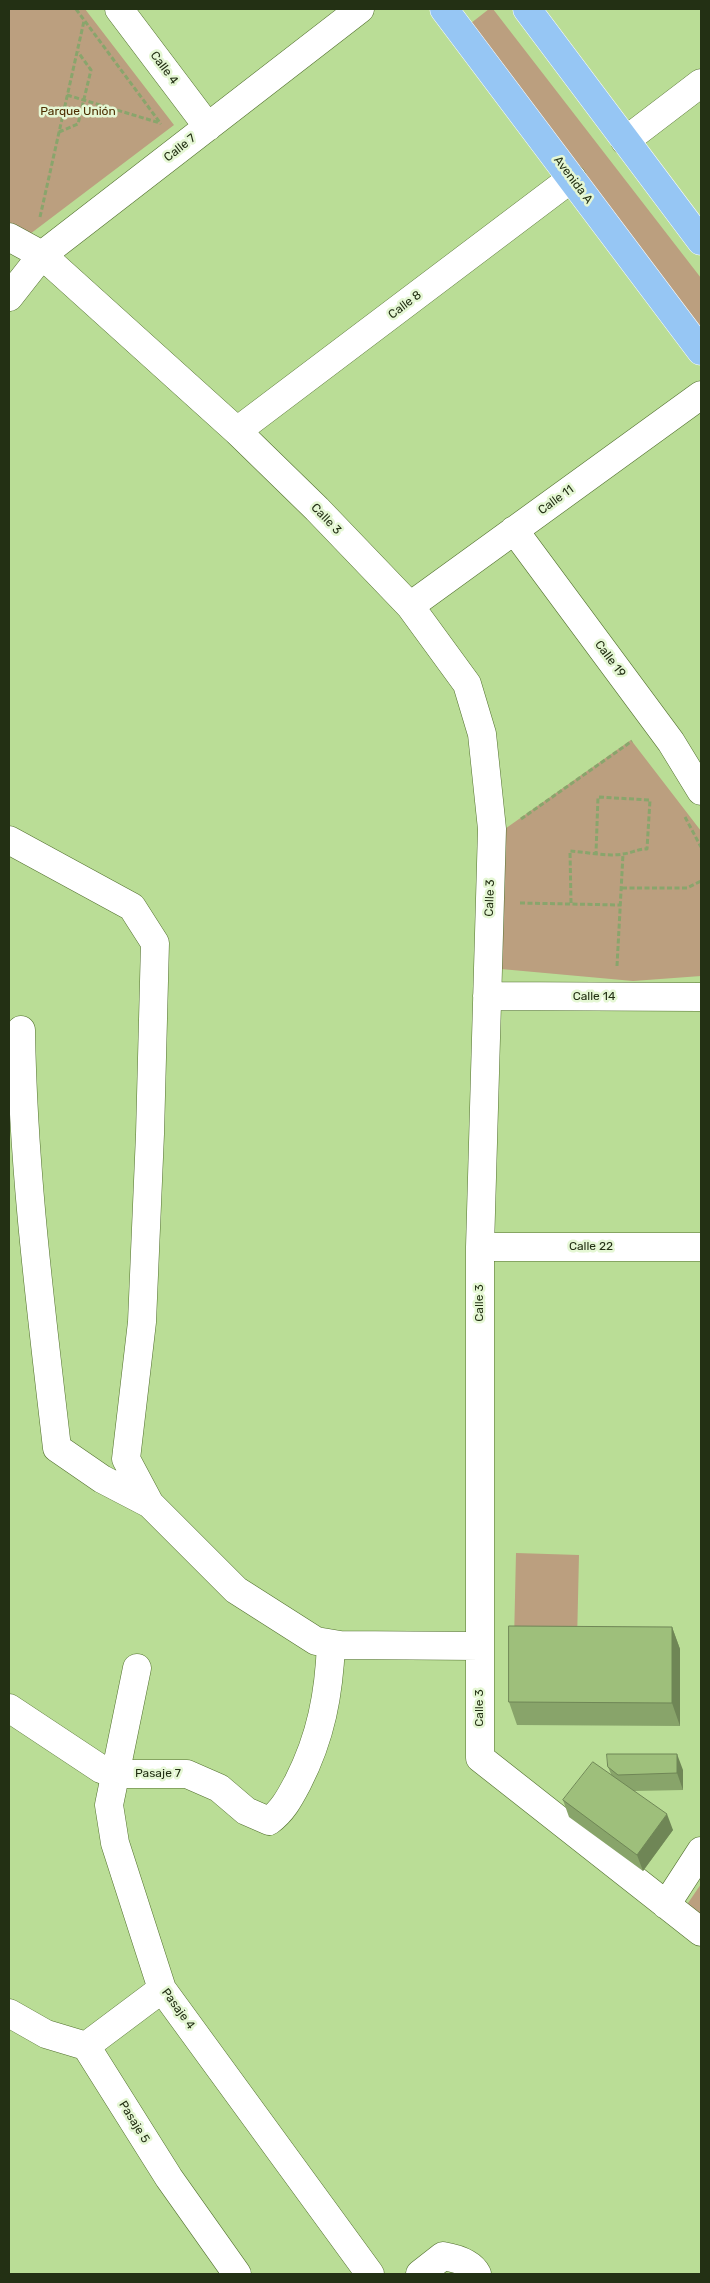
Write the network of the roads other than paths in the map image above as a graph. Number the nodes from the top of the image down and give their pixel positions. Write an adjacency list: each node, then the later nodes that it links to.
1 (119, 9): 6 (street, Calle 4)
2 (360, 9): 6 (street, Calle 7)
3 (444, 9): 8 (main road, Avenida A)
4 (527, 9): 7 (main road)
5 (701, 83): 7 (street)
6 (208, 127): 11 (street, Calle 7)
7 (625, 141): 10 (main road)
8 (572, 178): 13 (main road, Avenida A); 15 (street, Calle 8)
9 (9, 237): 11 (street, Calle 3)
10 (701, 241)
11 (42, 255): 12 (street, Calle 7); 15 (street, Calle 3)
12 (9, 297)
13 (701, 351)
14 (701, 395): 16 (street, Calle 11)
15 (237, 431): 17 (street, Calle 3)
16 (514, 530): 17 (street, Calle 11); 18 (street, Calle 19)
17 (410, 606): 20 (street, Calle 3)
18 (701, 791)
19 (9, 840): 25 (street)
20 (487, 996): 21 (street, Calle 14); 23 (street, Calle 3)
21 (701, 997)
22 (21, 1030): 25 (street)
23 (480, 1247): 24 (street, Calle 22); 27 (street, Calle 3)
24 (701, 1247)
25 (150, 1504): 26 (street)
26 (331, 1644): 27 (street); 30 (street, Pasaje 7)
27 (480, 1646): 32 (street, Calle 3)
28 (137, 1668): 30 (street, Pasaje 4)
29 (9, 1708): 30 (street, Pasaje 7)
30 (114, 1774): 34 (street, Pasaje 4)
31 (701, 1851): 32 (street)
32 (666, 1905): 33 (street)
33 (701, 1932)
34 (162, 1990): 36 (street); 38 (street, Pasaje 4)
35 (9, 2013): 36 (street)
36 (86, 2046): 37 (street, Pasaje 5)
37 (237, 2274)
38 (370, 2274)
39 (420, 2274): 40 (street)
40 (477, 2274)

